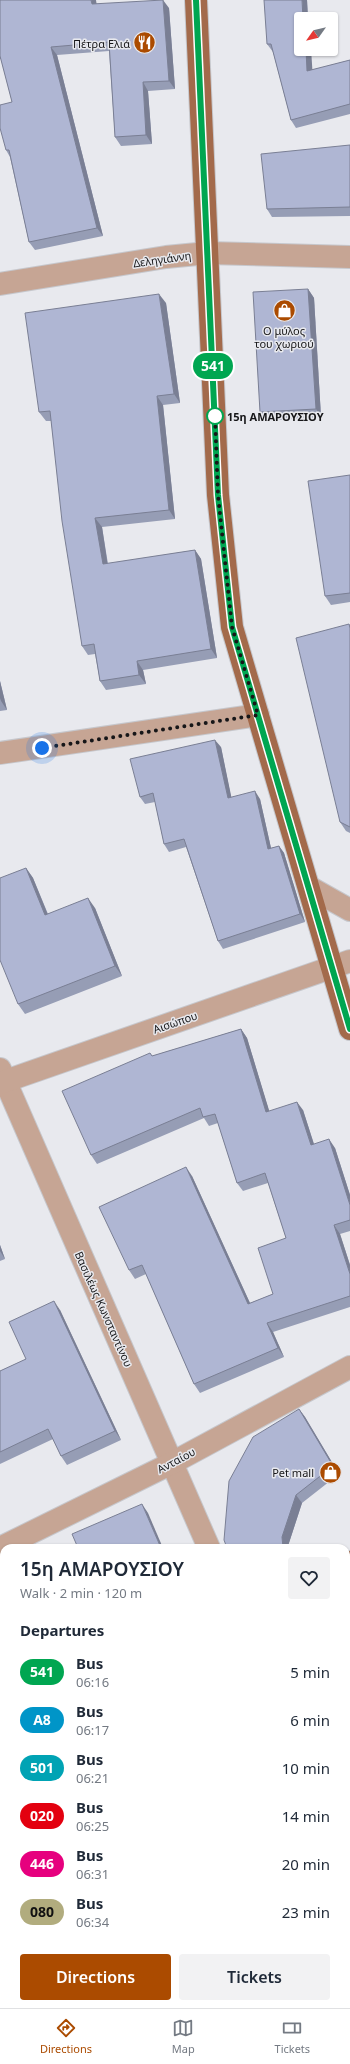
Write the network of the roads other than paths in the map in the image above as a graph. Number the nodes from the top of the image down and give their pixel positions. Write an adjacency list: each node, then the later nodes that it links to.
1 (196, 0): 2 (main road)
2 (208, 253): 3 (street, Δεληγιάννη); 4 (street, Δεληγιάννη); 5 (main road)
3 (350, 257)
4 (0, 284)
5 (258, 715): 6 (street); 7 (main road)
6 (0, 753)
7 (309, 887): 8 (street); 9 (main road)
8 (350, 910)
9 (341, 964): 10 (main road); 11 (street, Αισώπου)
10 (350, 1029)
11 (2, 1077): 13 (street, Βασιλέως Κωνσταντίνου)
12 (350, 1367): 13 (street, Ανταίου)
13 (172, 1463): 14 (street, Ανταίου); 15 (street, Βασιλέως Κωνσταντίνου)
14 (8, 1544)
15 (206, 1544)

